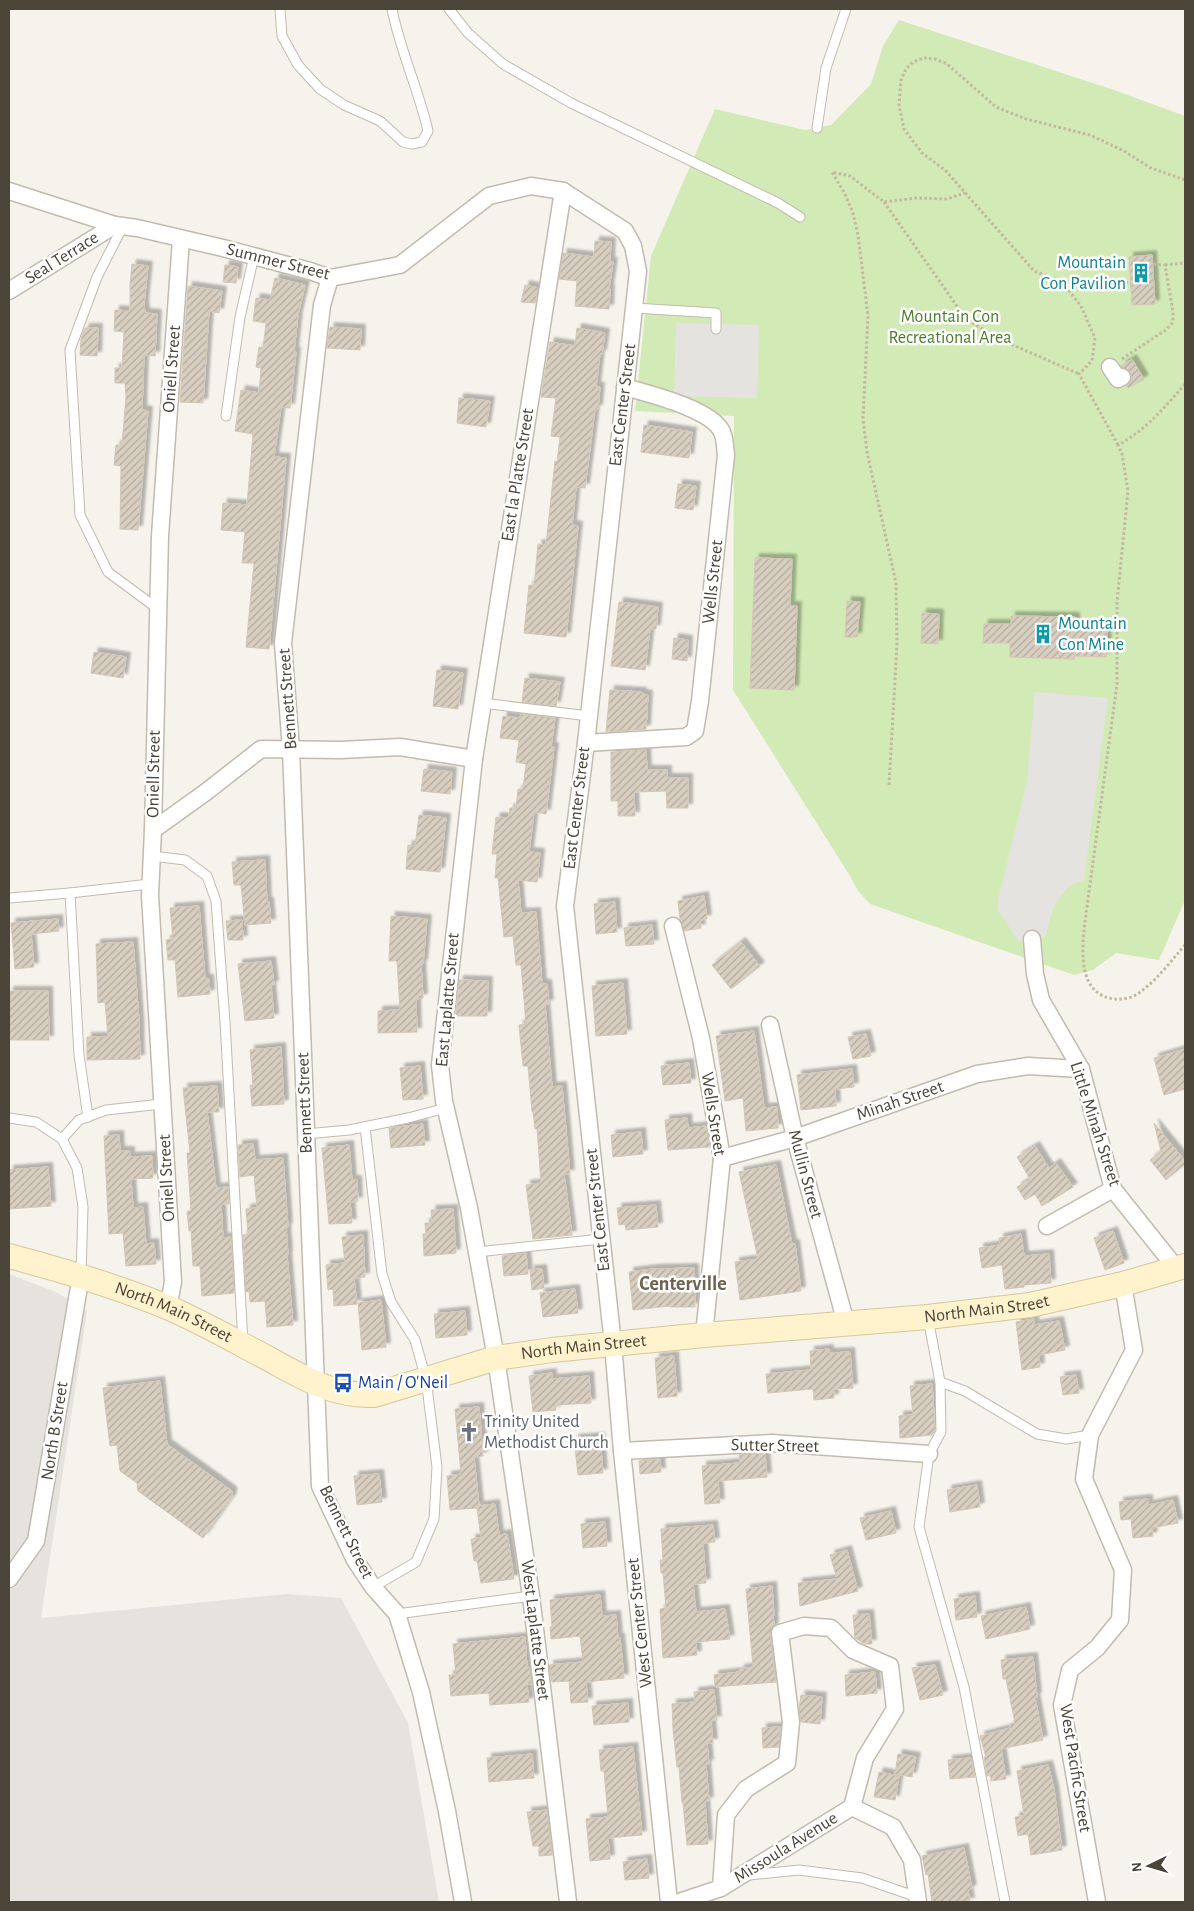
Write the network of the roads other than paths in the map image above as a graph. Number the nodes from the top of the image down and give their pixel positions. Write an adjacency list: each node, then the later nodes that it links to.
1 (280, 9): 2 (lane)
2 (392, 9)
3 (449, 9): 8 (lane)
4 (846, 9): 5 (lane)
5 (817, 128)
6 (9, 191): 9 (street, Summer Street)
7 (563, 191): 12 (street, Summer Street); 13 (street, Summer Street); 20 (street, East la Platte Street)
8 (800, 217)
9 (119, 225): 10 (street, Summer Street); 14 (street, Seal Terrace); 19 (lane)
10 (180, 239): 11 (street, Summer Street); 19 (street, Oniell Street)
11 (254, 256): 13 (street, Summer Street); 18 (lane)
12 (638, 271): 15 (street, East Center Street)
13 (330, 278): 23 (street, Bennett Street)
14 (9, 291)
15 (634, 308): 16 (lane); 17 (street, East Center Street)
16 (716, 329)
17 (625, 387): 21 (street, East Center Street); 22 (street, Wells Street)
18 (226, 416)
19 (158, 609): 25 (street, Oniell Street)
20 (482, 703): 21 (lane); 24 (street, East la Platte Street)
21 (589, 716): 22 (street, East Center Street)
22 (586, 743): 45 (street, East Center Street)
23 (291, 750): 24 (street); 25 (street); 39 (street, Bennett Street)
24 (474, 759): 35 (street, East Laplatte Street)
25 (153, 830): 26 (street, Oniell Street)
26 (152, 856): 27 (street, Oniell Street); 56 (lane)
27 (150, 884): 28 (lane); 34 (street, Oniell Street)
28 (70, 893): 29 (lane); 36 (lane)
29 (9, 898)
30 (673, 926): 42 (street, Wells Street)
31 (1032, 939): 33 (street, Little Minah Street)
32 (770, 1025): 40 (street, Mullin Street)
33 (1081, 1069): 40 (street, Minah Street); 43 (street, Little Minah Street)
34 (162, 1104): 36 (lane); 51 (street, Oniell Street)
35 (446, 1108): 38 (lane); 46 (street, East Laplatte Street)
36 (88, 1117): 41 (lane)
37 (9, 1118): 41 (lane)
38 (365, 1127): 39 (lane); 58 (lane)
39 (306, 1134): 60 (street, Bennett Street)
40 (795, 1138): 42 (street, Minah Street); 53 (street, Mullin Street)
41 (62, 1139): 49 (lane)
42 (722, 1158): 54 (street, Wells Street)
43 (1113, 1189): 44 (street); 48 (street, Little Minah Street)
44 (1047, 1226)
45 (601, 1239): 46 (lane); 55 (street, East Center Street)
46 (477, 1252): 57 (street, East Laplatte Street)
47 (9, 1256): 49 (main road, North Main Street)
48 (1181, 1267): 50 (main road, North Main Street)
49 (80, 1275): 51 (main road, North Main Street); 64 (street, North B Street)
50 (1123, 1284): 52 (main road, North Main Street); 61 (street, West Pacific Street)
51 (168, 1308): 56 (main road, North Main Street)
52 (928, 1318): 53 (main road, North Main Street); 59 (lane)
53 (846, 1323): 54 (main road, North Main Street)
54 (704, 1335): 55 (main road, North Main Street)
55 (613, 1344): 57 (main road, North Main Street); 62 (street, West Center Street)
56 (243, 1345): 60 (main road, North Main Street)
57 (496, 1358): 58 (main road, North Main Street); 66 (street, West Laplatte Street)
58 (426, 1379): 60 (main road, North Main Street); 65 (lane)
59 (940, 1382): 61 (lane); 63 (lane)
60 (316, 1384): 65 (street, Bennett Street)
61 (1090, 1435): 77 (street, West Pacific Street)
62 (622, 1451): 63 (street, Sutter Street); 74 (street, West Center Street)
63 (929, 1454): 76 (lane)
64 (9, 1579)
65 (373, 1587): 67 (street, Bennett Street)
66 (532, 1596): 67 (lane); 73 (street, West Laplatte Street)
67 (397, 1614): 72 (street, Bennett Street)
68 (852, 1808): 69 (street, Missoula Avenue); 70 (street, Missoula Avenue); 71 (street, Missoula Avenue)
69 (742, 1875): 70 (street, Missoula Avenue); 71 (lane)
70 (721, 1888): 75 (street, Missoula Avenue)
71 (918, 1900)
72 (463, 1902)
73 (568, 1902)
74 (669, 1902)
75 (679, 1902)
76 (1005, 1902)
77 (1097, 1902)

